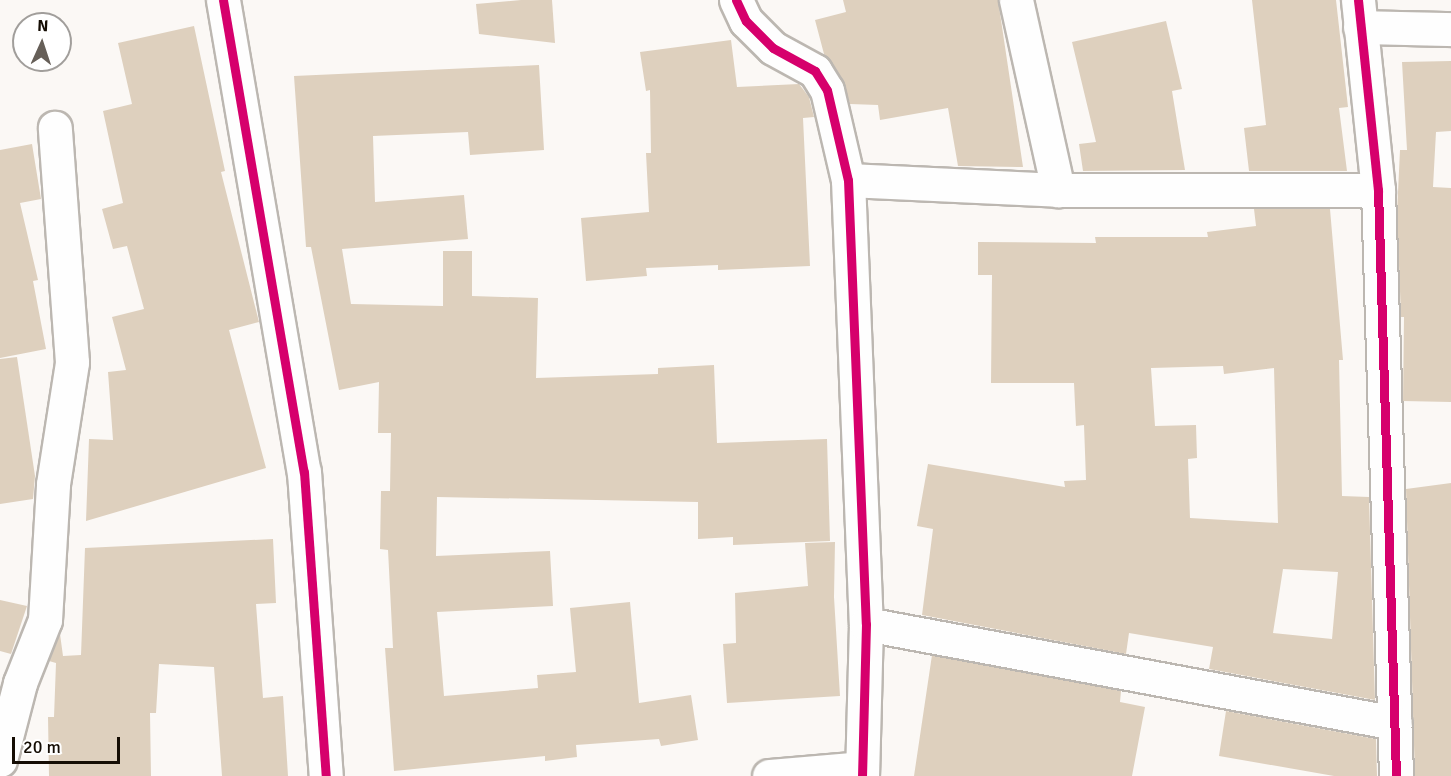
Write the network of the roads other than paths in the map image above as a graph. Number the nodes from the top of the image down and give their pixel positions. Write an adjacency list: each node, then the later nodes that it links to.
1 (223, 0): 14 (street)
2 (736, 0): 7 (street)
3 (1016, 0): 8 (street)
4 (1359, 14): 5 (street); 9 (street)
5 (1451, 29)
6 (55, 128): 12 (street)
7 (848, 180): 8 (street); 10 (street)
8 (1058, 190): 9 (street)
9 (1377, 190): 11 (street)
10 (866, 624): 11 (street); 13 (street)
11 (1395, 723): 16 (street)
12 (0, 760)
13 (862, 772): 15 (street)
14 (326, 776)
15 (769, 776)
16 (1396, 776)

